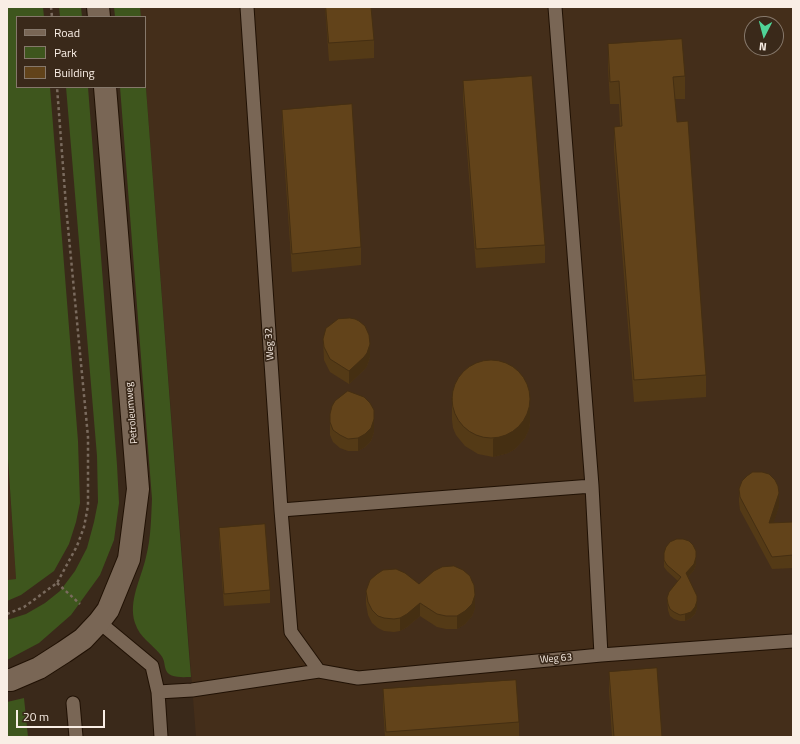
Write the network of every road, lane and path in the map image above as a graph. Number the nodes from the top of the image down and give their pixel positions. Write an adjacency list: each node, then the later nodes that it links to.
1 (247, 7): 6 (lane, Weg 32)
2 (555, 7): 5 (lane)
3 (57, 88): 7 (path)
4 (105, 88): 8 (street, Petroleumweg)
5 (592, 486): 6 (lane); 10 (lane)
6 (281, 510): 11 (lane, Weg 32)
7 (7, 614)
8 (99, 622): 12 (street, Petroleumweg); 13 (lane)
9 (793, 641): 10 (lane, Weg 63)
10 (601, 655): 11 (lane, Weg 63)
11 (319, 671): 13 (lane, Weg 63)
12 (7, 680)
13 (158, 692): 16 (lane)
14 (73, 703): 15 (lane)
15 (76, 737)
16 (161, 737)

